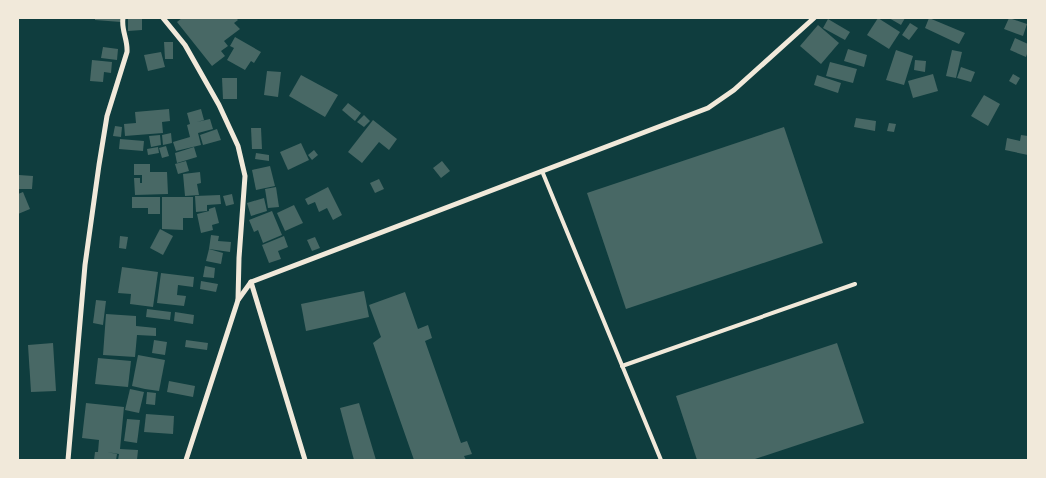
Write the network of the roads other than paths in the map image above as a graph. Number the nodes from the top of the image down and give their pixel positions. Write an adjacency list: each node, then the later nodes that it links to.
1 (123, 18): 9 (street)
2 (163, 18): 7 (street)
3 (814, 18): 4 (street)
4 (542, 171): 5 (street); 8 (lane)
5 (251, 282): 7 (street); 11 (street)
6 (854, 284): 8 (lane)
7 (238, 300): 10 (street)
8 (622, 366): 12 (lane)
9 (68, 460)
10 (186, 460)
11 (305, 460)
12 (661, 460)

